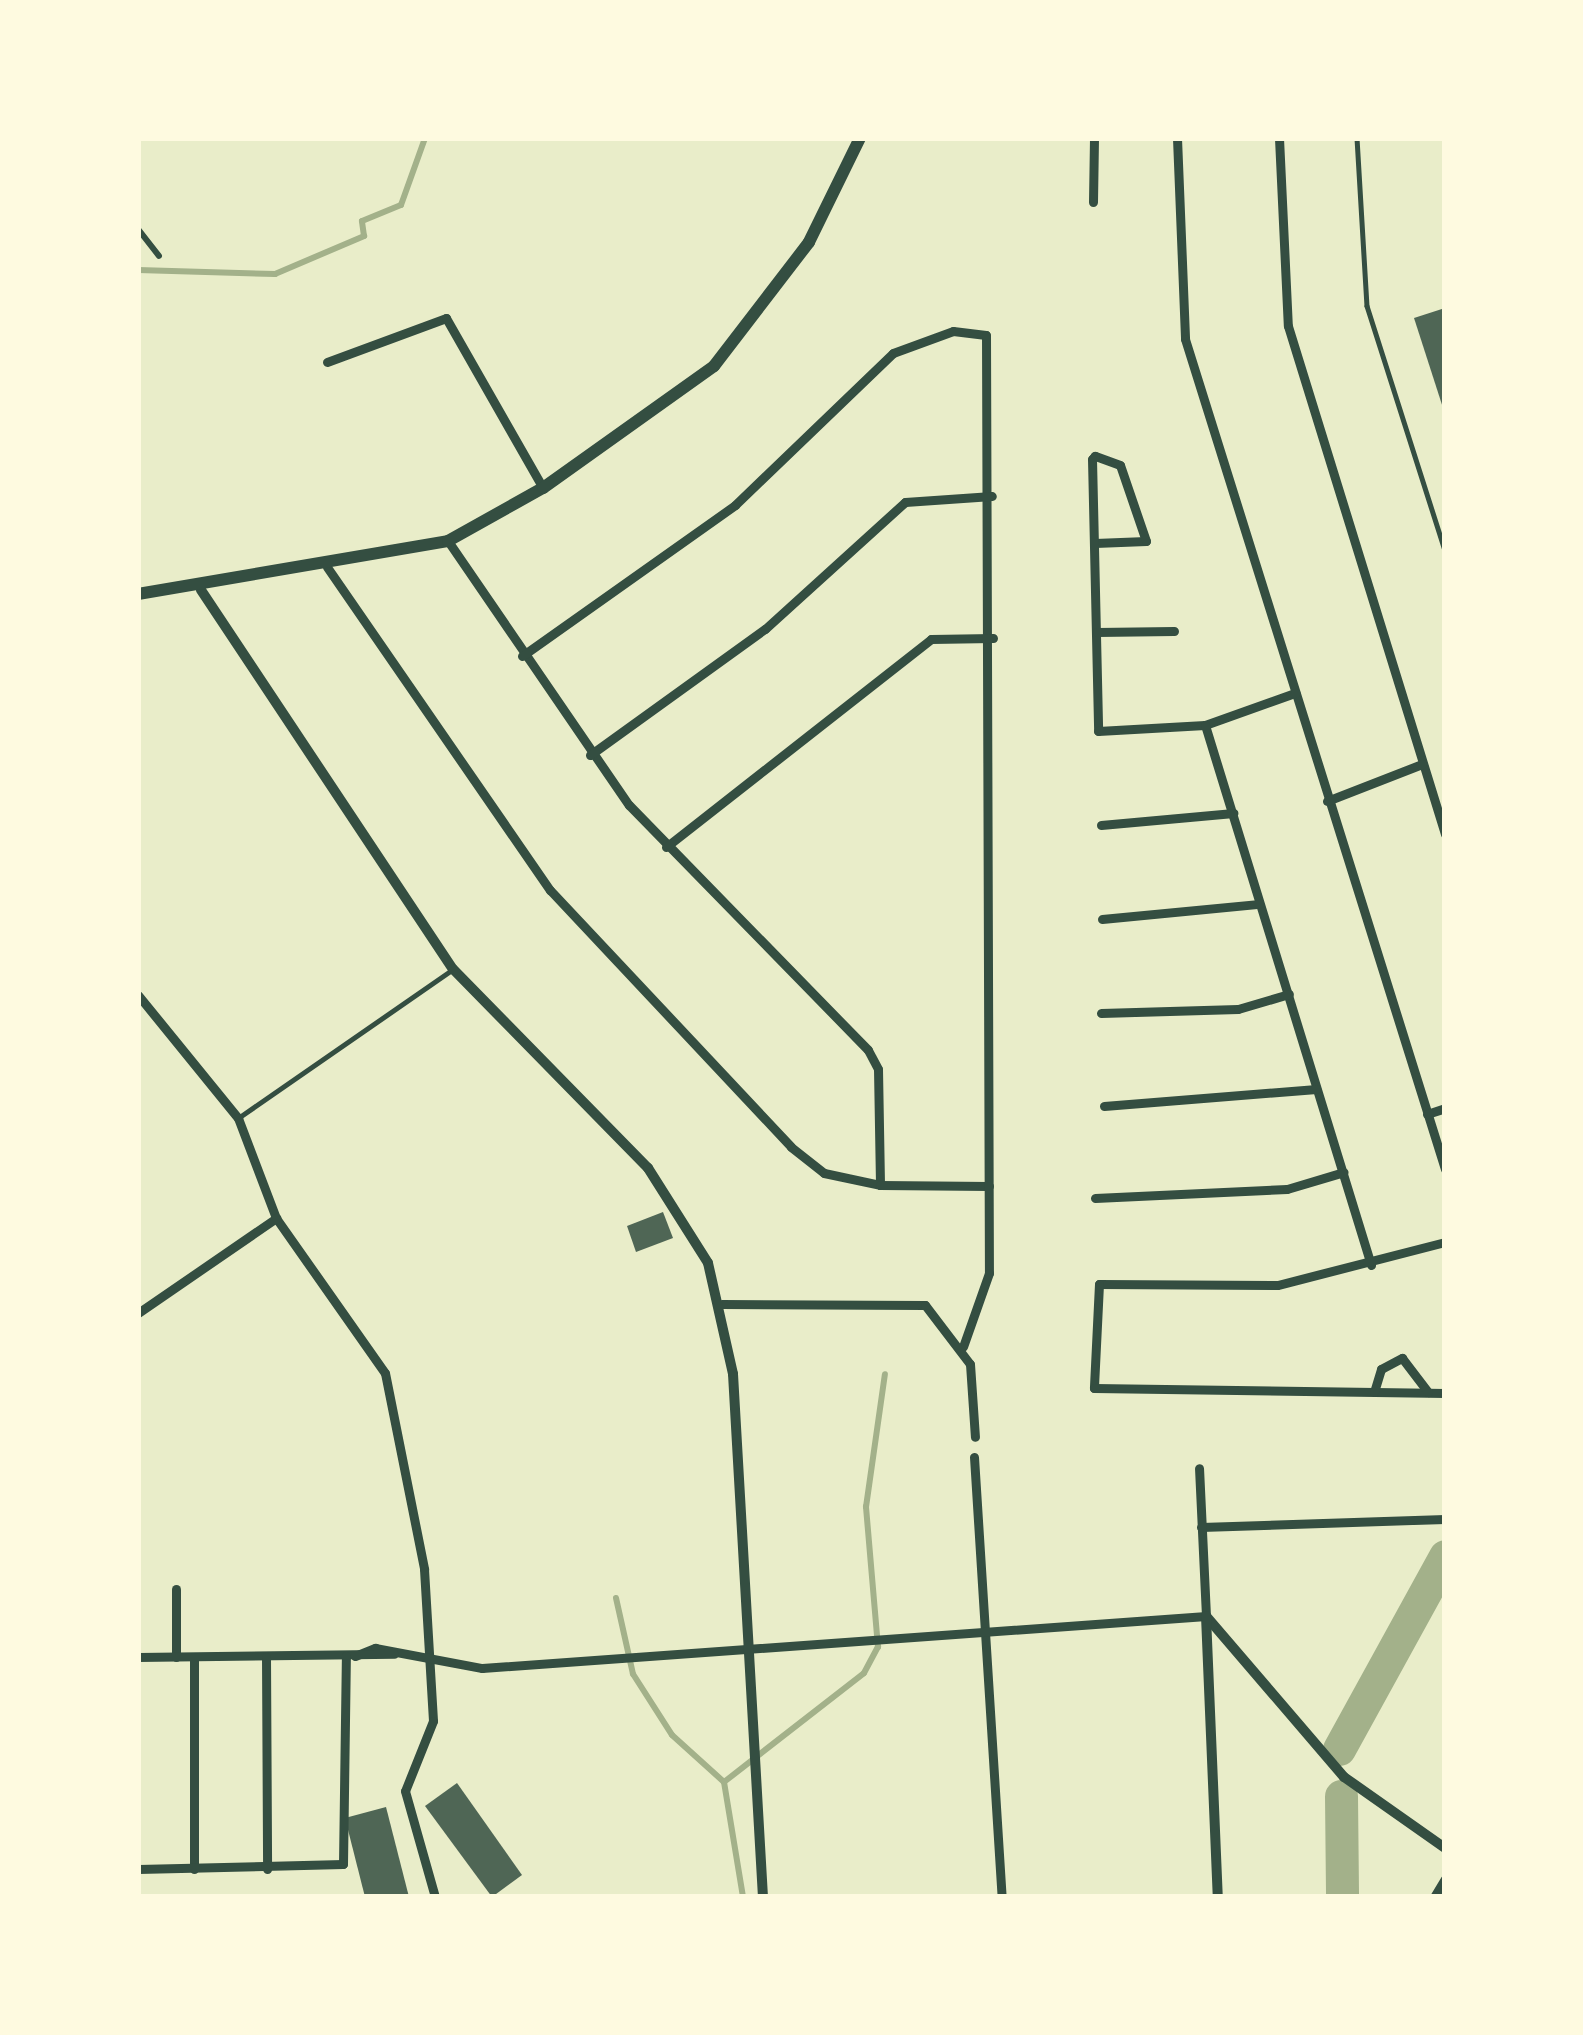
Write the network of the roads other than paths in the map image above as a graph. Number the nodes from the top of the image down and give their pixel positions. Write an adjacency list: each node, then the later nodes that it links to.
1 (860, 138): 10 (main road)
2 (1094, 138): 6 (street)
3 (1177, 138): 22 (street)
4 (1279, 138): 25 (street)
5 (1357, 138): 14 (lane)
6 (1093, 202)
7 (138, 229): 8 (street)
8 (159, 256)
9 (327, 362): 10 (street)
10 (543, 488): 12 (main road)
11 (992, 496): 20 (street); 21 (street); 24 (street)
12 (448, 541): 15 (main road); 21 (street)
13 (1095, 543): 13 (street); 19 (street)
14 (1445, 550)
15 (327, 567): 16 (main road); 44 (street)
16 (201, 590): 17 (main road); 33 (street)
17 (138, 594)
18 (1174, 631): 19 (street)
19 (1097, 632): 23 (street)
20 (993, 638): 30 (street); 45 (street)
21 (522, 656): 24 (street)
22 (1295, 693): 23 (street); 26 (street)
23 (1204, 725): 27 (street)
24 (590, 755): 30 (street)
25 (1422, 764): 26 (street); 29 (street)
26 (1327, 801): 40 (street)
27 (1233, 813): 28 (street); 31 (street)
28 (1101, 825)
29 (1445, 834)
30 (666, 847): 44 (street)
31 (1259, 904): 32 (street); 34 (street)
32 (1102, 919)
33 (454, 969): 41 (lane); 50 (street)
34 (1289, 994): 36 (street); 37 (street)
35 (138, 995): 41 (street)
36 (1101, 1013)
37 (1316, 1089): 38 (street); 43 (street)
38 (1104, 1106)
39 (1445, 1108): 40 (street)
40 (1427, 1114): 42 (street)
41 (238, 1118): 47 (street)
42 (1445, 1169)
43 (1344, 1172): 46 (street); 49 (street)
44 (880, 1185): 45 (street)
45 (988, 1186): 52 (street)
46 (1095, 1198)
47 (276, 1218): 51 (street); 65 (street)
48 (1445, 1243): 49 (street)
49 (1371, 1265): 53 (street)
50 (722, 1304): 52 (street); 64 (street)
51 (138, 1313)
52 (963, 1347): 56 (street)
53 (1374, 1392): 54 (street); 54 (street)
54 (1428, 1392): 55 (street)
55 (1445, 1393)
56 (975, 1437)
57 (974, 1457): 63 (street)
58 (1199, 1468): 60 (street)
59 (1445, 1519): 60 (street)
60 (1201, 1527): 62 (street)
61 (176, 1588): 68 (street)
62 (1206, 1616): 63 (street); 71 (street); 79 (street)
63 (978, 1629): 64 (street); 78 (street)
64 (742, 1649): 65 (street); 77 (street)
65 (431, 1655): 66 (street); 76 (street)
66 (350, 1656): 70 (street); 74 (street)
67 (138, 1657): 68 (street)
68 (176, 1657): 69 (street)
69 (194, 1657): 70 (street); 73 (street)
70 (266, 1657): 74 (street)
71 (1442, 1845)
72 (138, 1869): 73 (street)
73 (194, 1869): 74 (street)
74 (267, 1869)
75 (1445, 1879): 80 (street)
76 (435, 1897)
77 (763, 1897)
78 (1002, 1897)
79 (1218, 1897)
80 (1434, 1897)

